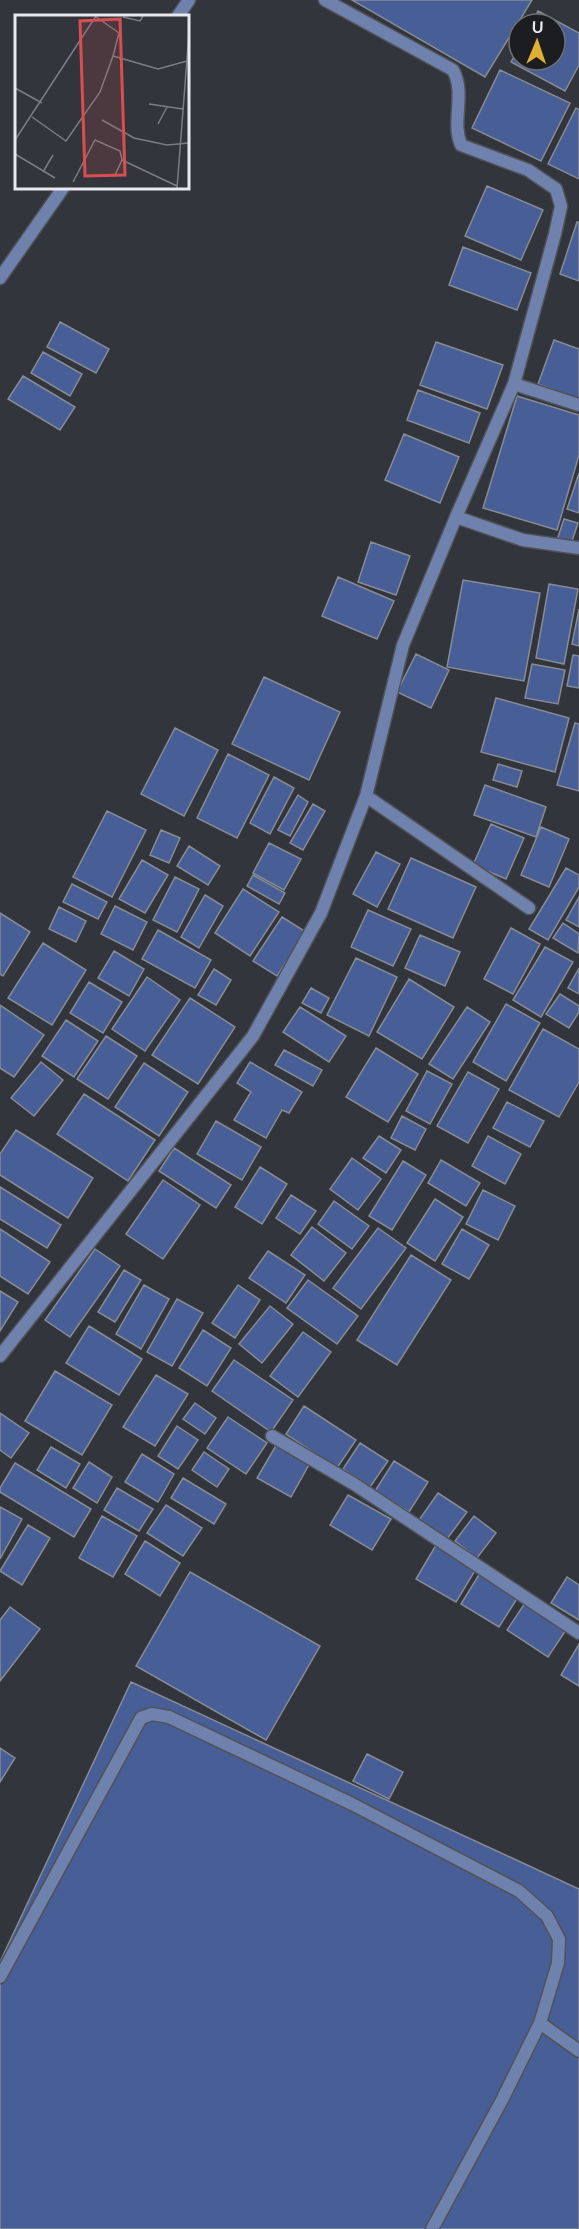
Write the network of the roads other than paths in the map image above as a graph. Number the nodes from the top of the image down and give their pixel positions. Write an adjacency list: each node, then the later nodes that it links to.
1 (189, 0): 3 (street)
2 (325, 0): 6 (street)
3 (179, 15)
4 (62, 189): 5 (street)
5 (0, 278)
6 (514, 384): 7 (street); 8 (street)
7 (579, 405)
8 (456, 518): 9 (street); 10 (street)
9 (579, 548)
10 (366, 796): 11 (street); 12 (street)
11 (529, 908)
12 (0, 1356)
13 (272, 1436): 14 (street)
14 (579, 1633)
15 (0, 1977): 16 (street)
16 (540, 2024): 17 (street); 18 (street)
17 (579, 2051)
18 (432, 2229)

